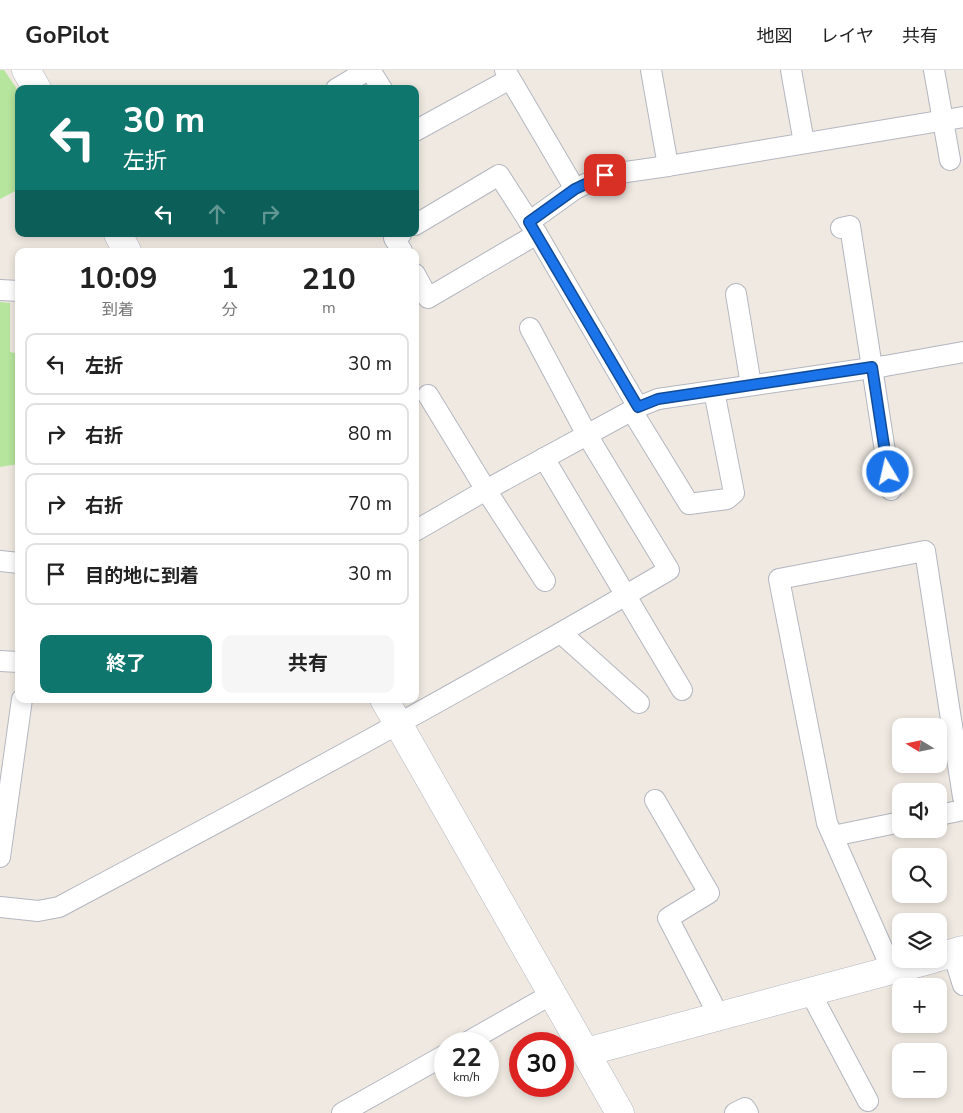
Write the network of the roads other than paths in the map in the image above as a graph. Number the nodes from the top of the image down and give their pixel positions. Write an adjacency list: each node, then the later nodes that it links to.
1 (26, 70): 7 (street)
2 (369, 70): 8 (street); 9 (street)
3 (651, 70): 14 (street)
4 (792, 70): 12 (street)
5 (934, 70): 10 (street)
6 (507, 75): 11 (street); 15 (street)
7 (35, 85)
8 (343, 85)
9 (379, 85)
10 (953, 119): 12 (street); 13 (street)
11 (419, 129)
12 (804, 143): 14 (street)
13 (950, 160)
14 (668, 166): 15 (street)
15 (575, 189): 17 (street)
16 (419, 223): 17 (street)
17 (533, 228): 21 (street); 31 (street)
18 (841, 228): 27 (street)
19 (396, 237): 20 (street)
20 (400, 248)
21 (419, 281)
22 (0, 290): 23 (street)
23 (15, 291)
24 (736, 294): 28 (street)
25 (530, 328): 32 (street)
26 (963, 352): 27 (street)
27 (872, 367): 28 (street); 35 (street)
28 (751, 385): 29 (street)
29 (714, 391): 31 (street); 31 (street)
30 (428, 395): 34 (street)
31 (635, 409): 32 (street)
32 (587, 435): 33 (street); 40 (street)
33 (544, 458): 34 (street); 40 (street)
34 (486, 490): 36 (street); 39 (street)
35 (891, 490)
36 (419, 529)
37 (0, 561): 38 (street)
38 (15, 563)
39 (545, 581)
40 (625, 596): 41 (street); 44 (street)
41 (561, 633): 47 (street); 48 (street)
42 (0, 661): 43 (street)
43 (15, 662)
44 (682, 690)
45 (21, 703): 49 (street)
46 (386, 703): 48 (street)
47 (639, 703)
48 (398, 724): 57 (street); 63 (street)
49 (6, 776): 56 (street)
50 (963, 797): 55 (street)
51 (655, 800): 64 (street)
52 (963, 810): 53 (street)
53 (947, 813)
54 (892, 824): 55 (street)
55 (833, 836): 60 (street)
56 (0, 858)
57 (0, 907)
58 (947, 955): 61 (street)
59 (899, 968): 60 (street)
60 (892, 970): 62 (street)
61 (963, 985)
62 (810, 992): 64 (street); 68 (street)
63 (552, 994): 65 (street); 66 (street)
64 (718, 1016): 66 (street)
65 (485, 1032)
66 (586, 1052): 70 (street)
67 (434, 1061): 69 (street)
68 (868, 1101)
69 (342, 1113)
70 (619, 1113)
71 (735, 1113): 72 (street)
72 (748, 1113)

